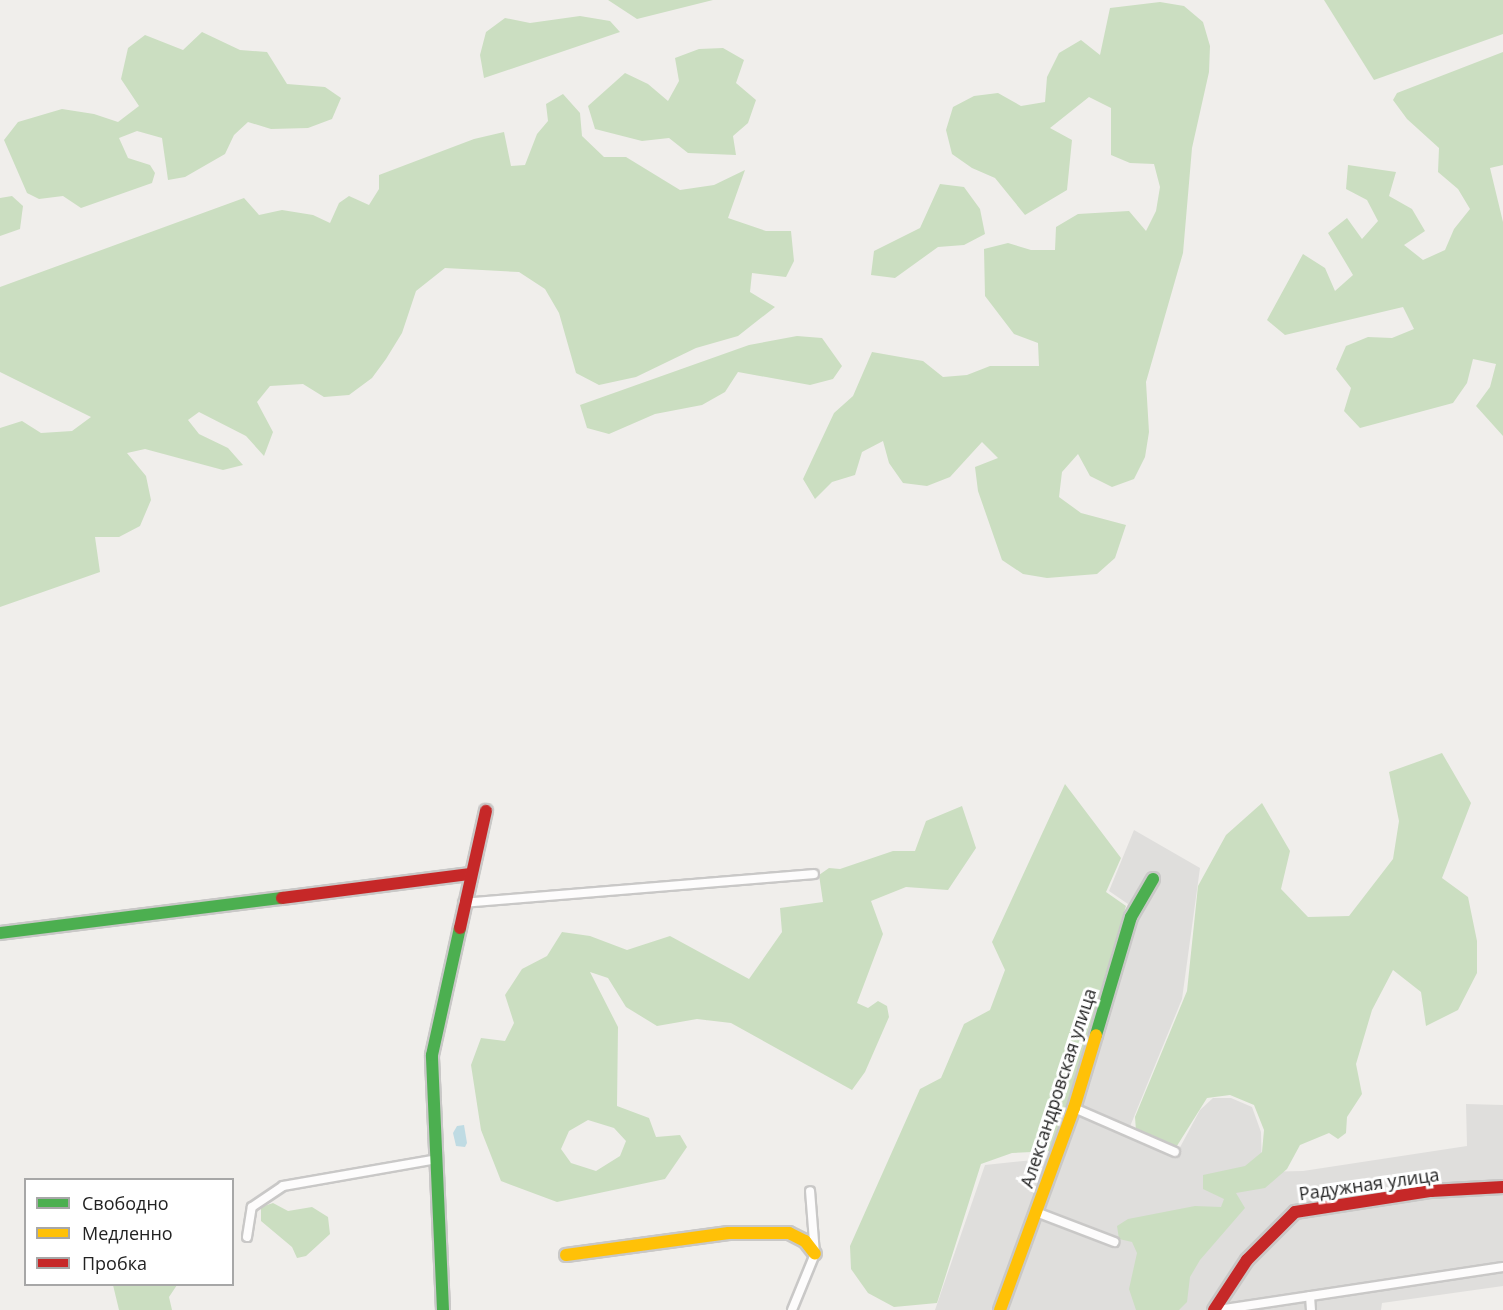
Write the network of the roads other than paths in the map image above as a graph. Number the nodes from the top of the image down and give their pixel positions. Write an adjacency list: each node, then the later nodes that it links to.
1 (486, 811): 2 (street)
2 (470, 874): 5 (street); 6 (street)
3 (814, 874): 5 (street)
4 (1153, 879): 7 (street, Александровская улица)
5 (463, 903): 9 (street)
6 (0, 933)
7 (1074, 1108): 8 (street); 12 (street, Александровская улица)
8 (1175, 1152)
9 (437, 1159): 13 (street); 19 (street)
10 (1503, 1187): 22 (street, Радужная улица)
11 (810, 1191): 15 (street)
12 (1036, 1212): 14 (street); 21 (street, Александровская улица)
13 (246, 1237)
14 (1114, 1242)
15 (814, 1254): 16 (street); 20 (street)
16 (566, 1255)
17 (1503, 1267): 18 (street)
18 (1310, 1296): 22 (street); 23 (street)
19 (443, 1310)
20 (792, 1310)
21 (1000, 1310)
22 (1216, 1310)
23 (1311, 1310)

